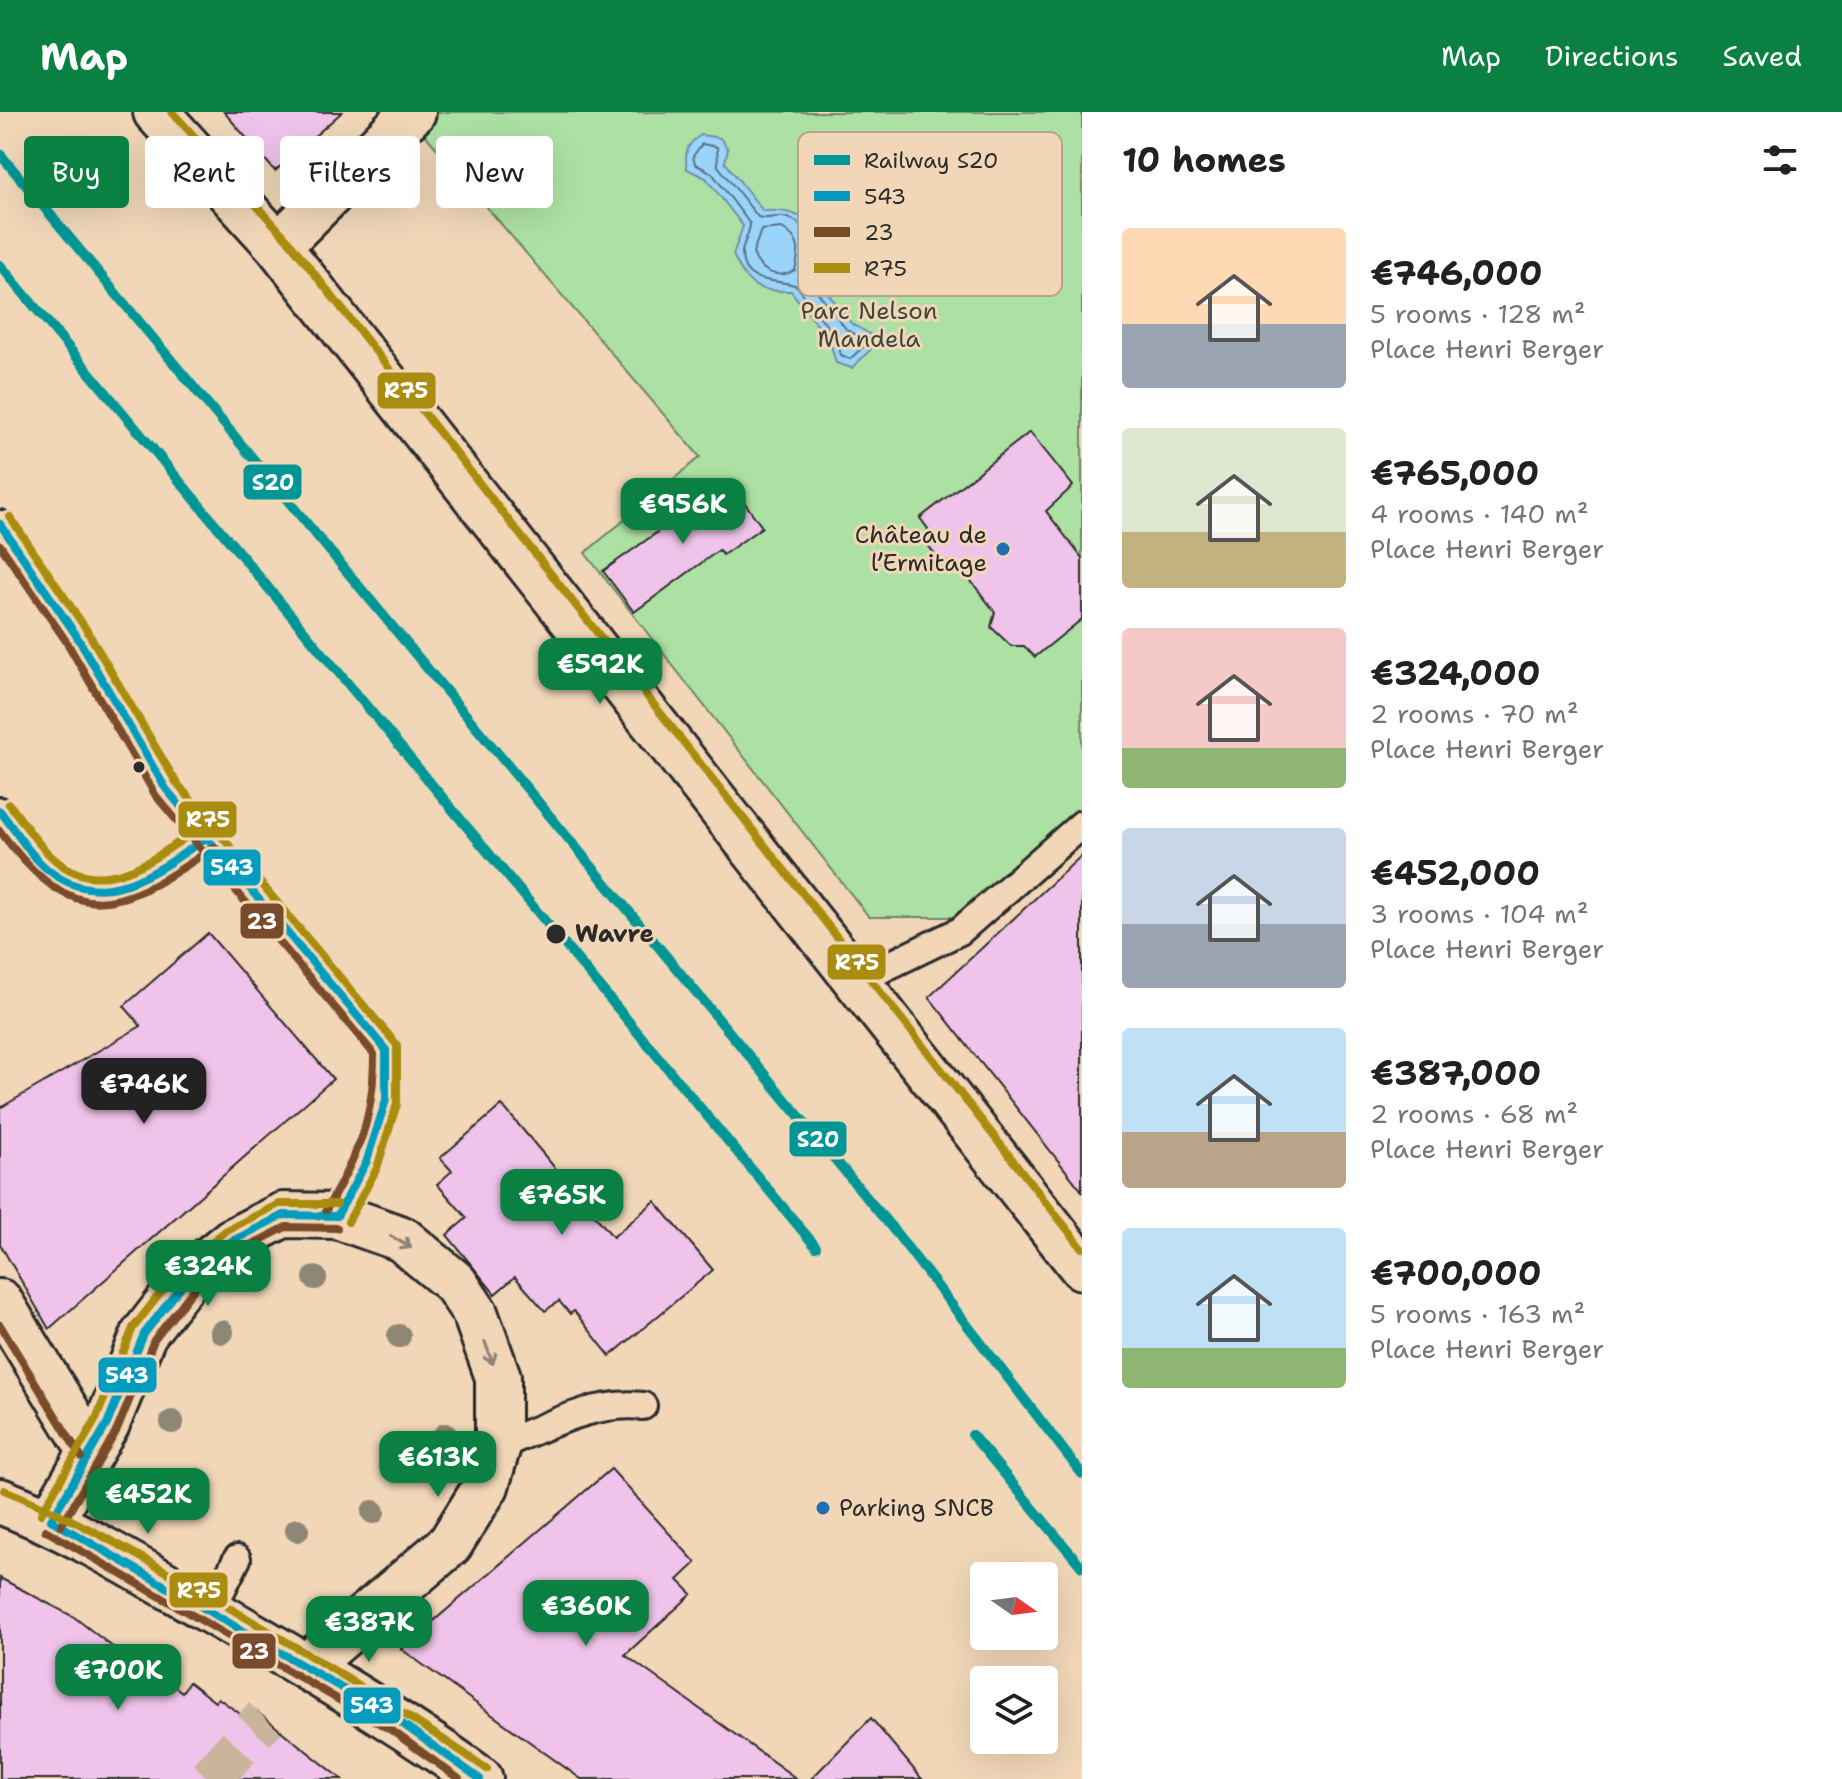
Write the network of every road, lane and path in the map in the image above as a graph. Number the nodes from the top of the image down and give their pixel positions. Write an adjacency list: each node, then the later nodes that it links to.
1 (156, 112): 3 (street)
2 (413, 112): 3 (street)
3 (278, 246): 8 (street)
4 (0, 524): 7 (lane)
5 (0, 811): 7 (lane)
6 (1082, 824): 8 (lane)
7 (207, 837): 9 (lane)
8 (859, 980): 10 (street)
9 (337, 1216): 13 (street, one-way to 13); 14 (street)
10 (1082, 1267)
11 (0, 1302): 14 (street)
12 (643, 1406): 13 (lane)
13 (498, 1446): 19 (street)
14 (91, 1451): 16 (street)
15 (0, 1501): 16 (street)
16 (51, 1520): 18 (street)
17 (237, 1559): 18 (lane)
18 (211, 1611): 19 (street)
19 (307, 1666): 20 (street)
20 (480, 1779)

